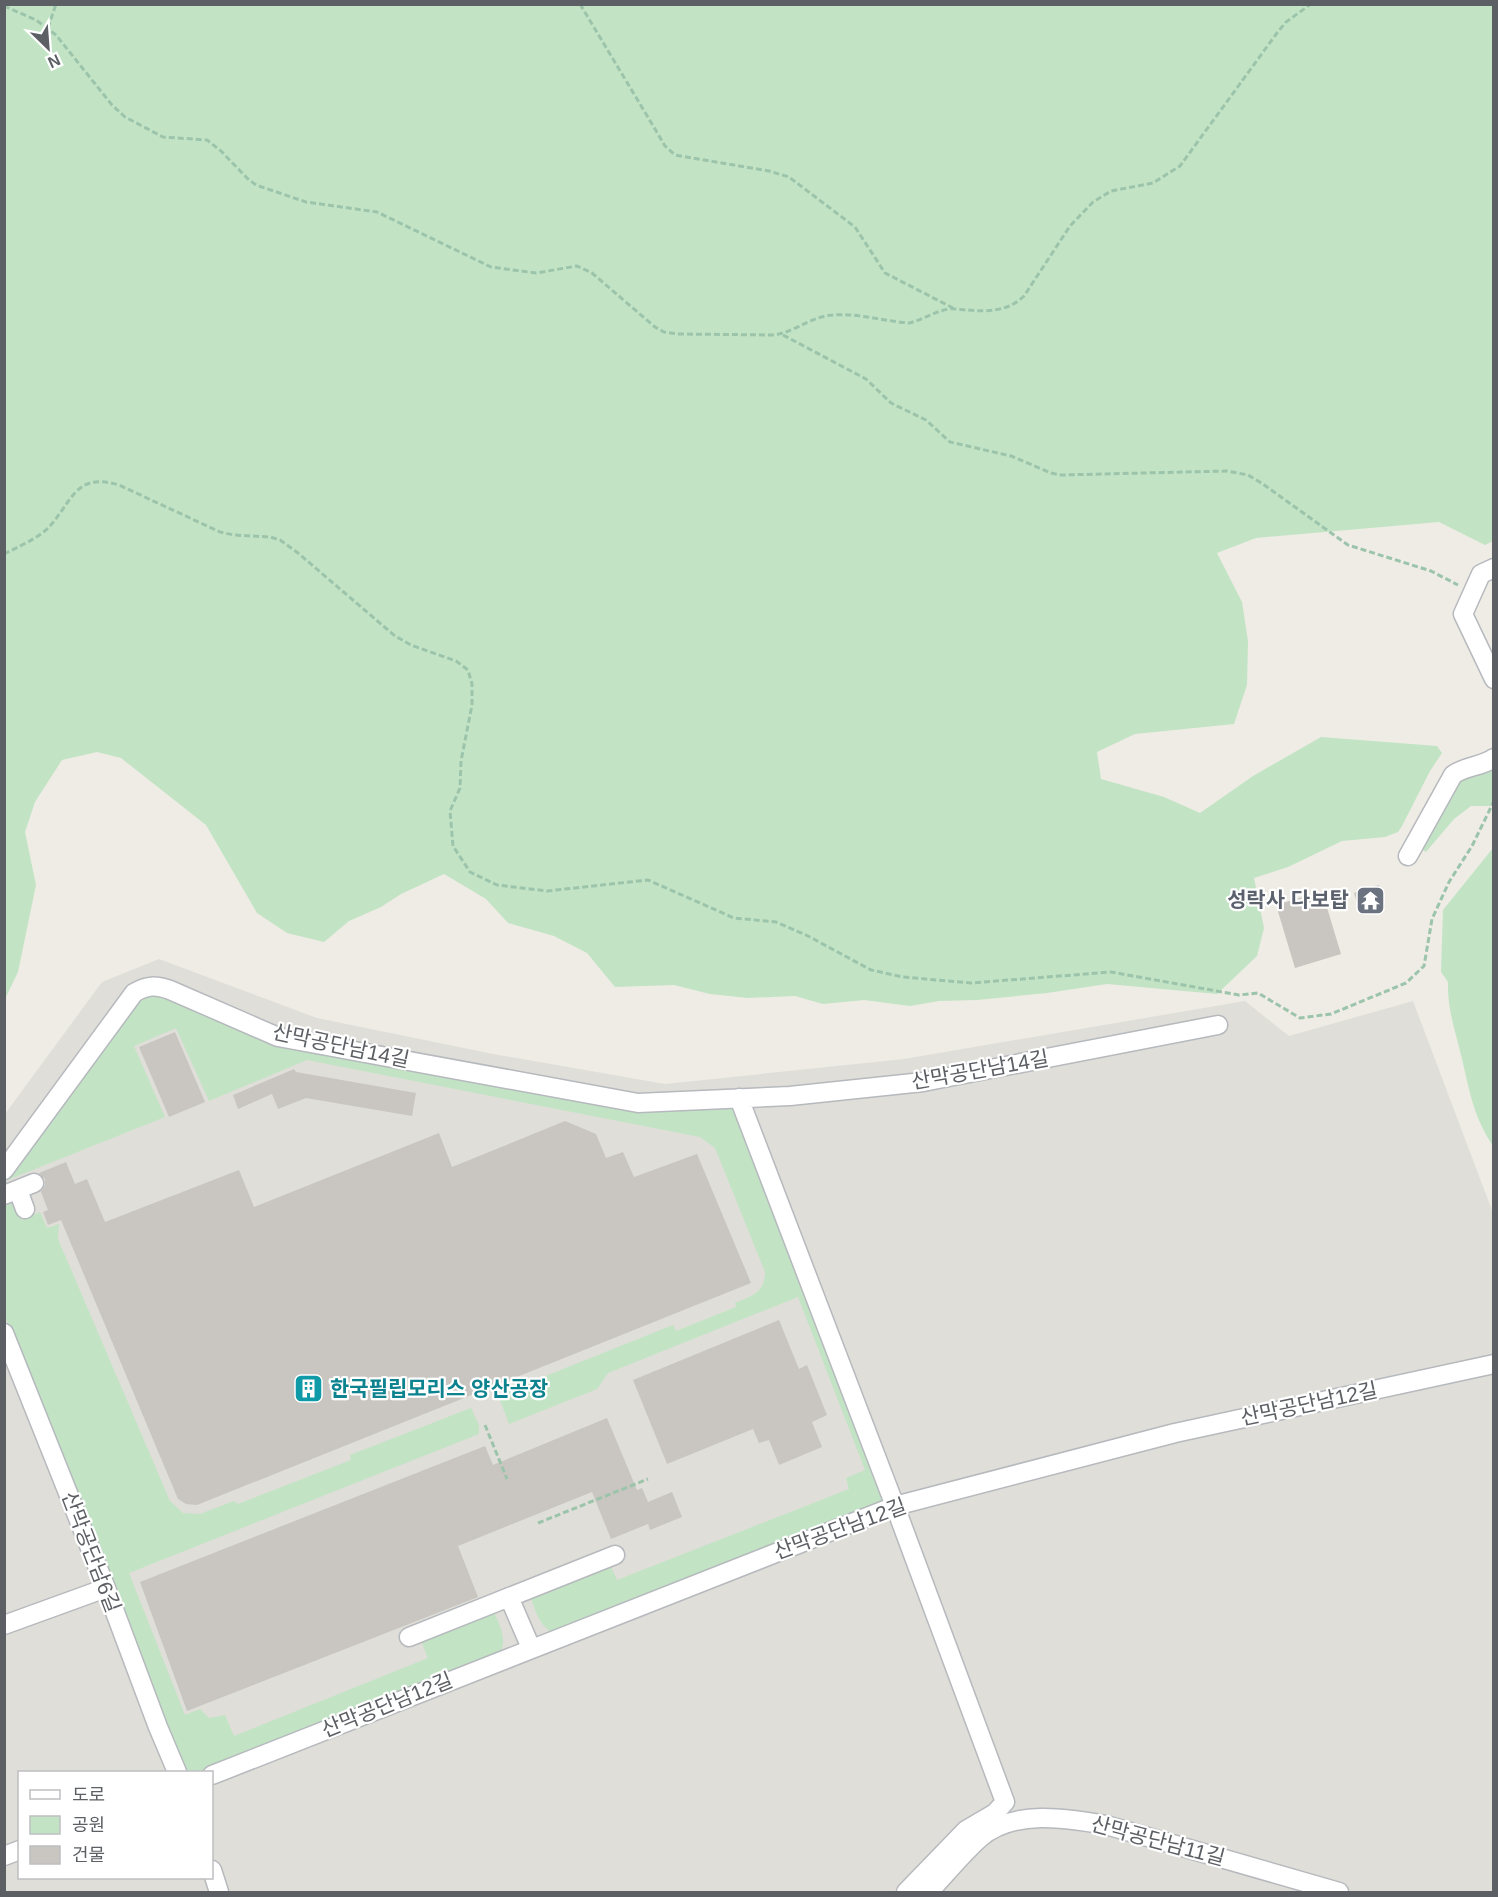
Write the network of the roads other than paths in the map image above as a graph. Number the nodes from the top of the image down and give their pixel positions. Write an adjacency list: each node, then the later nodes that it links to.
1 (1494, 568): 2 (street)
2 (1494, 679)
3 (1494, 758): 4 (street)
4 (1408, 856)
5 (1218, 1025): 6 (street, 산막공단남14길)
6 (739, 1098): 7 (street, 산막공단남14길); 12 (street)
7 (4, 1170)
8 (19, 1189): 9 (street)
9 (26, 1209)
10 (4, 1333): 14 (street, 산막공단남6길)
11 (1494, 1364): 12 (street, 산막공단남12길)
12 (895, 1506): 18 (street, 산막공단남12길); 23 (street)
13 (615, 1555): 15 (street)
14 (106, 1588): 16 (street); 19 (street, 산막공단남6길)
15 (509, 1597): 17 (street); 18 (street)
16 (4, 1625)
17 (409, 1637)
18 (531, 1648): 20 (street, 산막공단남12길)
19 (176, 1771)
20 (213, 1775)
21 (213, 1873): 22 (street)
22 (219, 1893)
23 (906, 1893)
24 (929, 1893): 25 (street, 산막공단남11길)
25 (1339, 1893)

